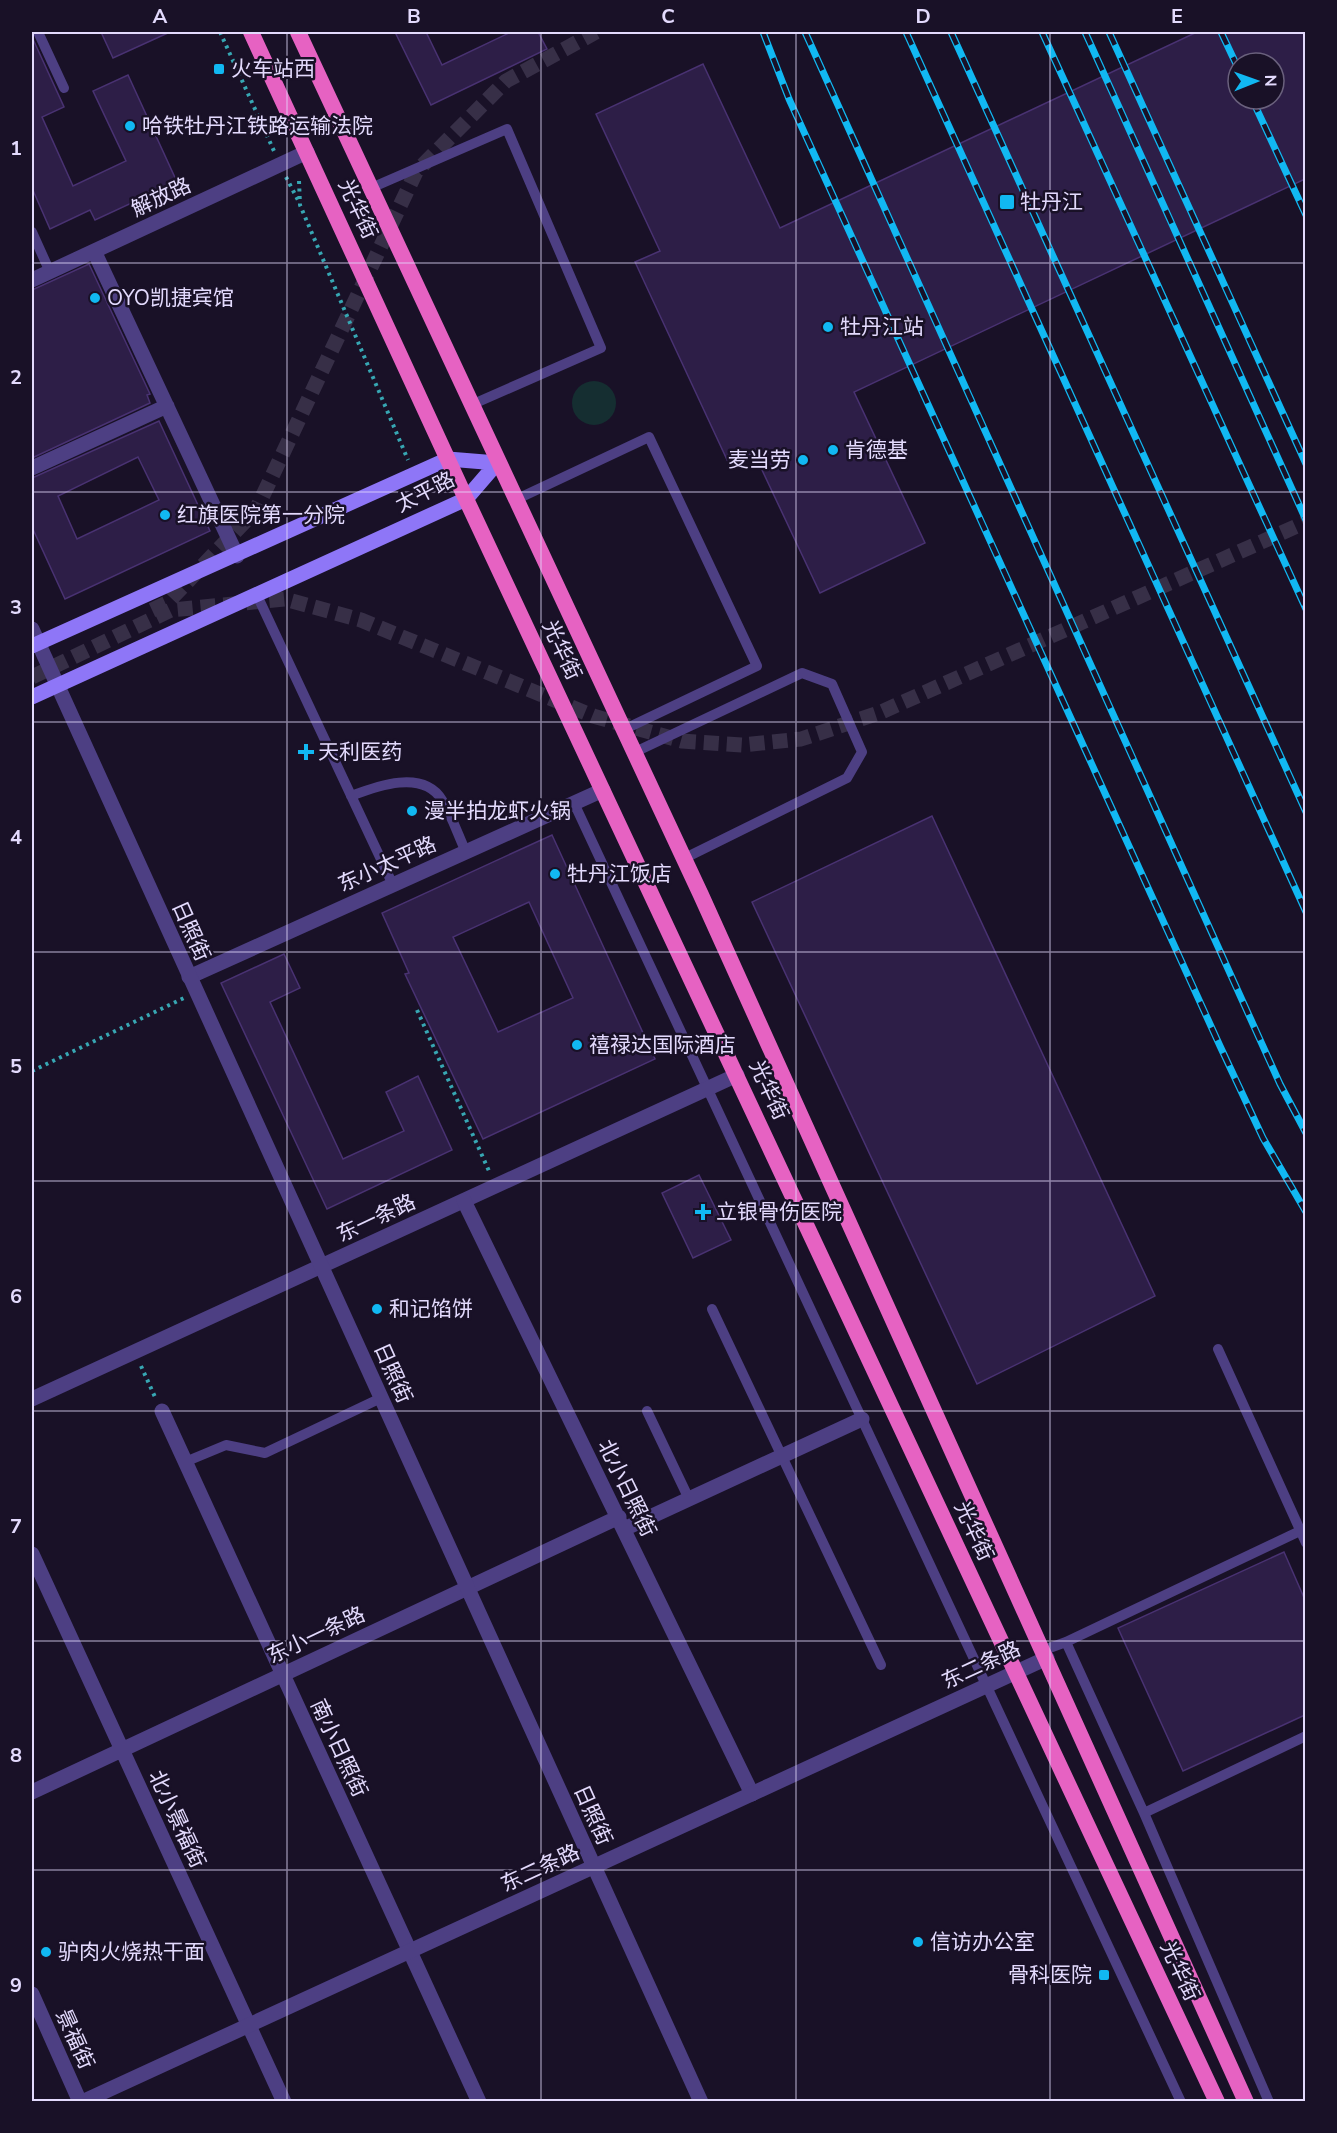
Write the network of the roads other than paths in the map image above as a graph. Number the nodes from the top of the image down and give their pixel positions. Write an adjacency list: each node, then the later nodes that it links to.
1 (38, 32): 4 (lane)
2 (251, 32): 5 (highway, 光华街)
3 (298, 32): 6 (highway, 光华街)
4 (64, 88)
5 (307, 152): 8 (street, 解放路); 13 (highway, 光华街)
6 (371, 188): 11 (highway, 光华街); 11 (lane)
7 (32, 231): 9 (lane)
8 (94, 251): 9 (street, 解放路); 12 (street)
9 (50, 272): 10 (street, 解放路)
10 (32, 280)
11 (471, 405): 14 (highway, 光华街)
12 (167, 406): 15 (street); 18 (street)
13 (448, 459): 14 (main road, 太平路); 16 (highway, 光华街); 18 (main road, 太平路)
14 (497, 463): 16 (main road, 太平路); 17 (highway, 光华街)
15 (32, 468)
16 (466, 499): 19 (main road, 太平路); 26 (highway, 光华街)
17 (514, 501): 24 (highway, 光华街); 24 (lane)
18 (237, 556): 21 (main road, 太平路)
19 (256, 593): 22 (main road, 太平路); 27 (lane)
20 (32, 629): 21 (street, 日照街)
21 (35, 645): 22 (street, 日照街)
22 (58, 685): 23 (main road, 太平路); 32 (street, 日照街)
23 (32, 697)
24 (623, 730): 25 (highway, 光华街)
25 (633, 753): 30 (highway, 光华街); 30 (lane)
26 (603, 790): 28 (street, 东小太平路); 33 (highway, 光华街)
27 (351, 796): 29 (lane); 31 (lane)
28 (574, 803): 29 (street, 东小太平路); 34 (lane)
29 (466, 852): 31 (street, 东小太平路)
30 (683, 859): 53 (highway, 光华街)
31 (393, 885): 32 (street, 东小太平路)
32 (189, 977): 36 (street, 日照街)
33 (737, 1076): 34 (street, 东一条路); 55 (highway, 光华街)
34 (708, 1089): 35 (street, 东一条路); 43 (lane)
35 (464, 1201): 36 (street, 东一条路); 47 (street, 北小日照街)
36 (322, 1266): 39 (street, 日照街); 40 (street, 东一条路)
37 (712, 1309): 44 (lane)
38 (1218, 1349): 48 (lane)
39 (381, 1398): 45 (lane); 51 (street, 日照街)
40 (32, 1399)
41 (162, 1411): 45 (street, 南小日照街)
42 (647, 1412): 46 (lane)
43 (862, 1419): 44 (street, 东小一条路); 57 (lane)
44 (782, 1456): 46 (street, 东小一条路); 54 (lane)
45 (185, 1462): 56 (street, 南小日照街)
46 (689, 1499): 47 (street, 东小一条路)
47 (622, 1523): 51 (street, 东小一条路); 61 (street, 北小日照街)
48 (1300, 1531): 49 (lane); 52 (lane)
49 (1305, 1543)
50 (32, 1554): 59 (street, 北小景福街)
51 (467, 1588): 56 (street, 东小一条路); 63 (street, 日照街)
52 (1066, 1642): 53 (lane); 62 (lane)
53 (1046, 1654): 55 (street, 东二条路); 73 (highway, 光华街)
54 (881, 1665)
55 (1015, 1672): 57 (street, 东二条路); 72 (highway, 光华街)
56 (282, 1675): 59 (street, 东小一条路); 64 (street, 南小日照街)
57 (987, 1686): 61 (street, 东二条路); 71 (lane)
58 (1305, 1736): 62 (lane)
59 (122, 1749): 60 (street, 东小一条路); 66 (street, 北小景福街)
60 (32, 1792)
61 (752, 1794): 63 (street, 东二条路)
62 (1144, 1813): 74 (lane)
63 (594, 1866): 64 (street, 东二条路); 70 (street, 日照街)
64 (410, 1951): 66 (street, 东二条路); 69 (street, 南小日照街)
65 (32, 1994): 67 (street, 景福街)
66 (249, 2025): 67 (street, 东二条路); 68 (street, 北小景福街)
67 (81, 2102)
68 (284, 2102)
69 (479, 2102)
70 (701, 2102)
71 (1181, 2102)
72 (1217, 2102)
73 (1246, 2102)
74 (1269, 2102)

